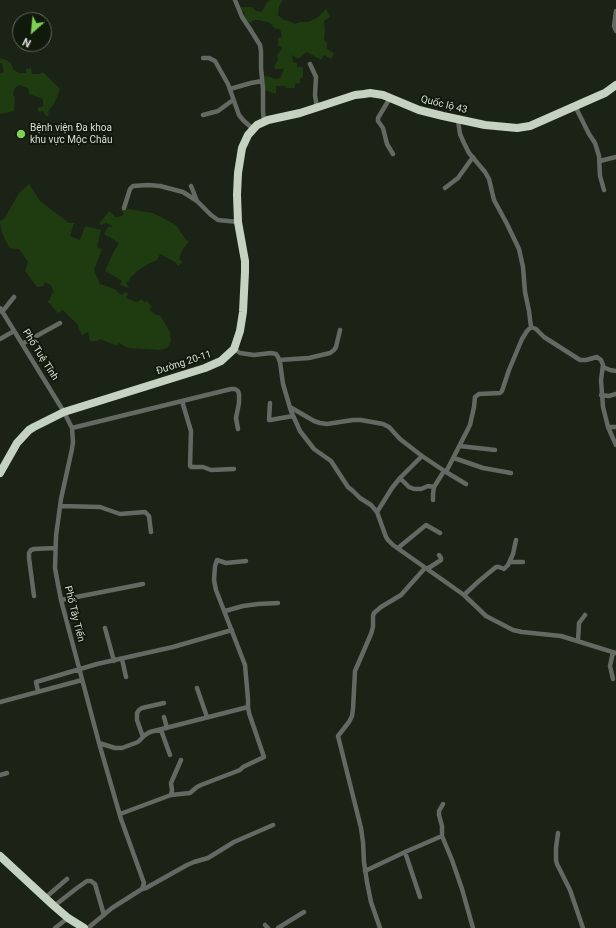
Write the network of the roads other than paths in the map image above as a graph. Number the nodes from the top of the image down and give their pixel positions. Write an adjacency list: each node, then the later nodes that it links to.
1 (235, 2): 6 (street)
2 (616, 11): 3 (street)
3 (616, 31)
4 (203, 58): 8 (street)
5 (310, 64): 12 (street)
6 (262, 81): 8 (street); 15 (street)
7 (616, 85): 11 (highway, Quốc lộ 43)
8 (230, 89): 10 (street)
9 (390, 98): 12 (highway, Quốc lộ 43); 14 (highway, Quốc lộ 43); 17 (street)
10 (233, 100): 13 (street); 16 (street)
11 (574, 106): 14 (highway, Quốc lộ 43); 20 (street)
12 (318, 108): 15 (highway, Quốc lộ 43)
13 (203, 116)
14 (458, 120): 18 (street)
15 (264, 121): 16 (highway, Đường 20-11)
16 (253, 129): 26 (highway, Đường 20-11)
17 (393, 154)
18 (473, 157): 22 (street); 30 (street)
19 (616, 157): 20 (street)
20 (600, 161): 23 (street)
21 (191, 186): 24 (street)
22 (445, 188)
23 (604, 190)
24 (197, 201): 25 (street); 26 (street)
25 (124, 208)
26 (238, 222): 35 (highway, Đường 20-11)
27 (14, 297): 28 (street)
28 (1, 310): 32 (street, Phố Tuệ Tĩnh)
29 (60, 323): 34 (street)
30 (532, 327): 37 (street); 51 (street)
31 (340, 330): 36 (street)
32 (14, 331): 33 (street); 34 (street, Phố Tuệ Tĩnh)
33 (0, 340)
34 (22, 344): 44 (street, Phố Tuệ Tĩnh)
35 (234, 349): 36 (street); 44 (highway, Đường 20-11)
36 (279, 360): 43 (street)
37 (603, 367): 38 (street); 40 (street)
38 (616, 371)
39 (616, 394): 40 (street)
40 (602, 395): 46 (street)
41 (182, 401): 48 (street); 49 (street); 55 (street)
42 (270, 403): 45 (street)
43 (290, 407): 45 (street); 53 (street)
44 (64, 412): 48 (street, Phố Tây Tiến); 57 (highway, Đường 20-11)
45 (293, 416): 64 (street)
46 (608, 427): 47 (street); 50 (street)
47 (616, 427)
48 (72, 428): 63 (street, Phố Tây Tiến)
49 (238, 429)
50 (616, 445)
51 (460, 446): 52 (street); 54 (street)
52 (495, 450)
53 (422, 456): 56 (street); 59 (street)
54 (454, 458): 56 (street); 58 (street)
55 (234, 469)
56 (445, 471): 60 (street); 61 (street)
57 (0, 472)
58 (510, 473)
59 (400, 478): 61 (street); 64 (street)
60 (466, 484)
61 (434, 488): 62 (street)
62 (433, 500)
63 (60, 506): 65 (street); 68 (street, Phố Tây Tiến)
64 (377, 512): 69 (street)
65 (151, 532)
66 (440, 533): 69 (street)
67 (516, 540): 72 (street)
68 (55, 548): 77 (street); 78 (street, Phố Tây Tiến)
69 (398, 548): 74 (street)
70 (440, 555): 74 (street)
71 (246, 561): 80 (street)
72 (511, 562): 73 (street); 76 (street)
73 (523, 562)
74 (426, 569): 76 (street); 115 (street)
75 (143, 584): 78 (street)
76 (464, 595): 84 (street)
77 (34, 596)
78 (61, 600): 88 (street, Phố Tây Tiến)
79 (278, 603): 80 (street)
80 (225, 611): 83 (street)
81 (585, 614): 84 (street)
82 (105, 628): 87 (street)
83 (232, 630): 86 (street); 96 (street)
84 (578, 641): 85 (street)
85 (614, 652): 90 (street)
86 (122, 659): 87 (street); 89 (street)
87 (114, 661): 88 (street)
88 (79, 669): 91 (street, Phố Tây Tiến); 93 (street)
89 (126, 677)
90 (613, 679)
91 (82, 680): 93 (street); 102 (street, Phố Tây Tiến)
92 (197, 688): 98 (street)
93 (38, 691): 94 (street)
94 (0, 702)
95 (164, 703): 101 (street)
96 (248, 707): 98 (street); 107 (street)
97 (164, 717): 99 (street)
98 (207, 717): 99 (street)
99 (167, 728): 100 (street)
100 (160, 730): 101 (street); 103 (street)
101 (143, 737): 102 (street)
102 (99, 743): 109 (street, Phố Tây Tiến)
103 (170, 755)
104 (181, 760): 107 (street)
105 (7, 773): 106 (street)
106 (0, 775)
107 (171, 795): 109 (street)
108 (443, 804): 112 (street)
109 (120, 814): 117 (street, Phố Tây Tiến)
110 (273, 825): 117 (street)
111 (558, 833): 130 (street)
112 (442, 836): 113 (street); 129 (street)
113 (405, 852): 115 (street); 118 (street)
114 (0, 857): 119 (highway)
115 (365, 871): 128 (street)
116 (67, 879): 119 (street)
117 (142, 889): 122 (street)
118 (420, 897)
119 (44, 898): 120 (highway)
120 (54, 906): 122 (street); 123 (highway)
121 (304, 912): 127 (street)
122 (104, 915): 126 (street)
123 (68, 918): 124 (street); 125 (highway)
124 (55, 928)
125 (84, 928)
126 (88, 928)
127 (278, 928)
128 (380, 928)
129 (473, 928)
130 (583, 928)

